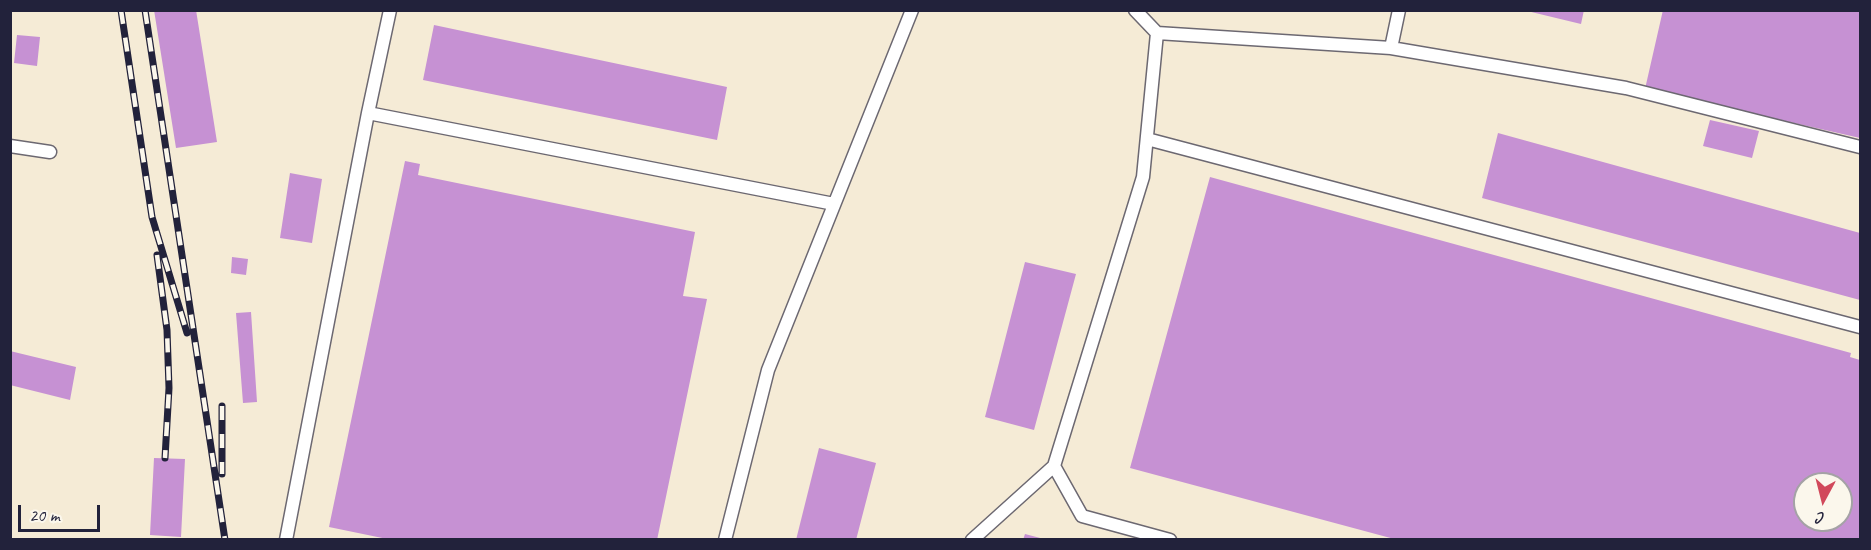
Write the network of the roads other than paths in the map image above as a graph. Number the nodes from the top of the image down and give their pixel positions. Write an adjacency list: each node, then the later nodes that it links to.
1 (390, 10): 7 (lane)
2 (912, 10): 12 (lane)
3 (1135, 10): 5 (lane)
4 (1399, 10): 6 (lane)
5 (1157, 33): 6 (lane); 8 (lane)
6 (1391, 48): 10 (lane)
7 (368, 113): 12 (lane); 15 (lane)
8 (1147, 139): 13 (lane); 14 (lane)
9 (10, 146): 11 (lane)
10 (1860, 147)
11 (50, 152)
12 (834, 204): 16 (lane)
13 (1860, 327)
14 (1054, 466): 17 (lane); 18 (lane)
15 (286, 540)
16 (725, 540)
17 (972, 540)
18 (1170, 540)

